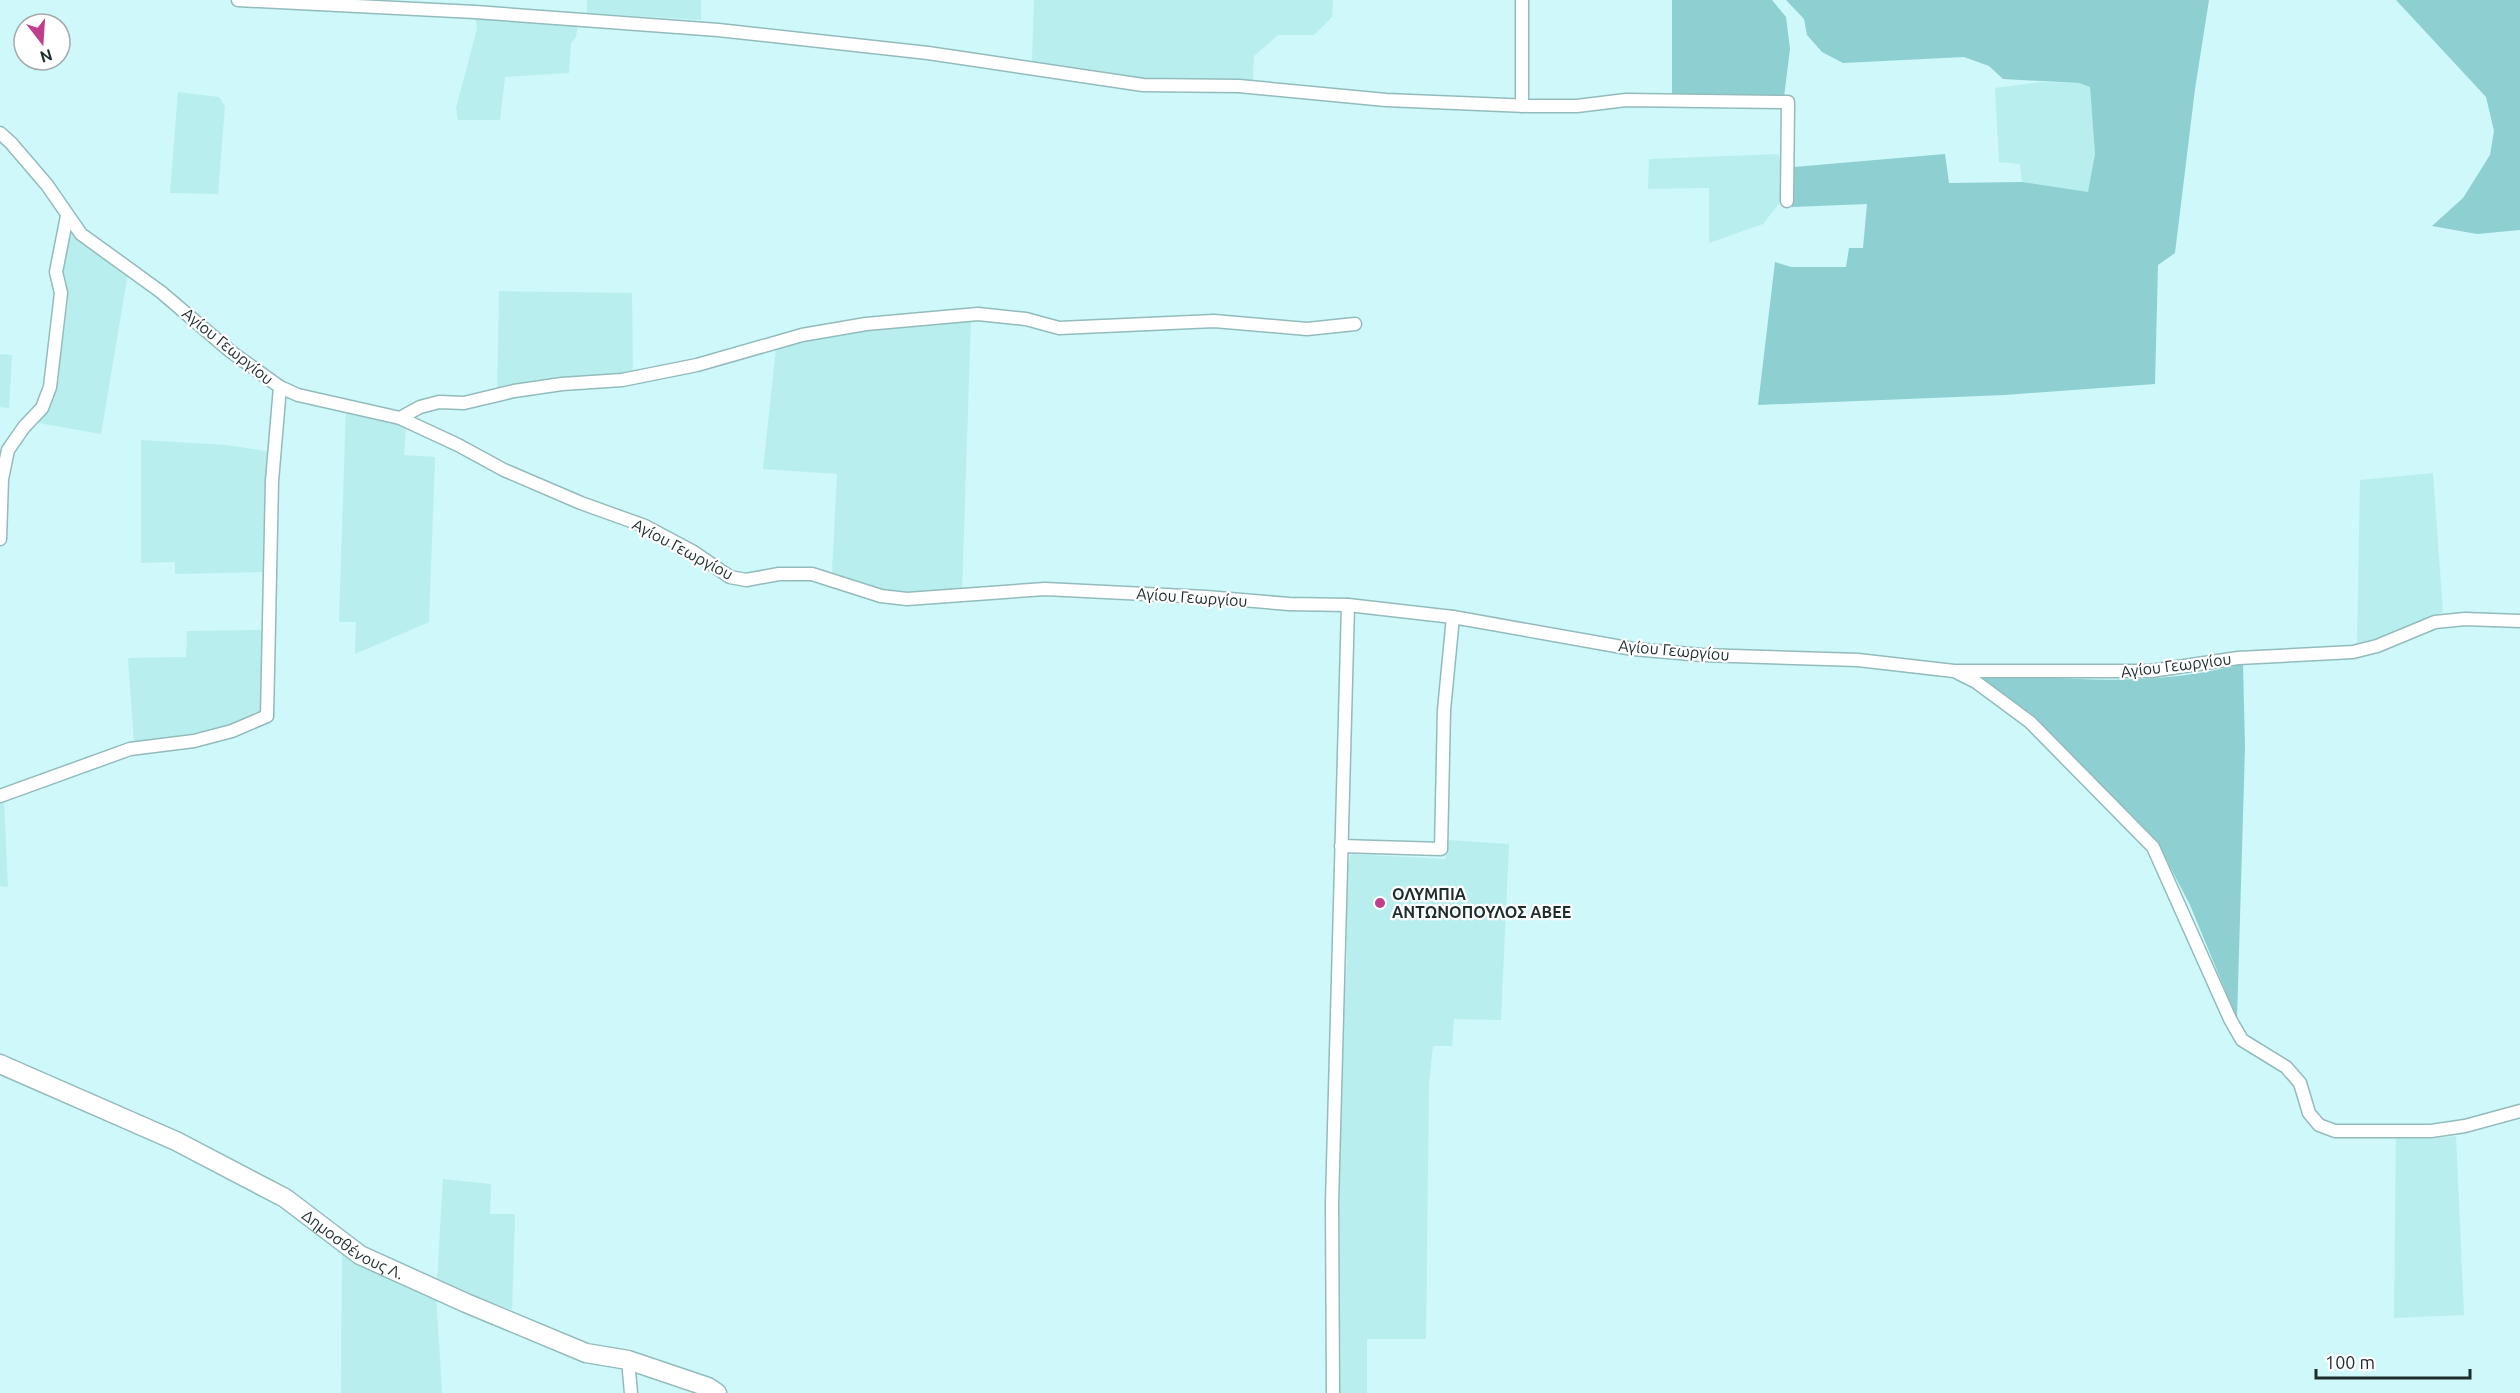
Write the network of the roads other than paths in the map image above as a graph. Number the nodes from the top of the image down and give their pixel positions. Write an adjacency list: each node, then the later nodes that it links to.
1 (238, 0): 3 (street)
2 (1522, 0): 3 (street)
3 (1522, 105): 5 (street)
4 (0, 133): 6 (street, Αγίου Γεωργίου)
5 (1787, 201)
6 (67, 216): 8 (street, Αγίου Γεωργίου); 10 (street)
7 (1355, 324): 9 (street)
8 (280, 387): 9 (street, Αγίου Γεωργίου); 15 (street)
9 (400, 418): 11 (street, Αγίου Γεωργίου)
10 (0, 539)
11 (1348, 605): 12 (street, Αγίου Γεωργίου); 16 (street)
12 (1453, 617): 14 (street, Αγίου Γεωργίου); 16 (street)
13 (2520, 621): 14 (street, Αγίου Γεωργίου)
14 (1954, 671): 18 (street)
15 (0, 796)
16 (1341, 846): 22 (street)
17 (0, 1064): 19 (street, Δημοσθένους Λ.)
18 (2520, 1111)
19 (628, 1360): 20 (street); 21 (street, Δημοσθένους Λ.)
20 (631, 1393)
21 (717, 1393)
22 (1333, 1393)

